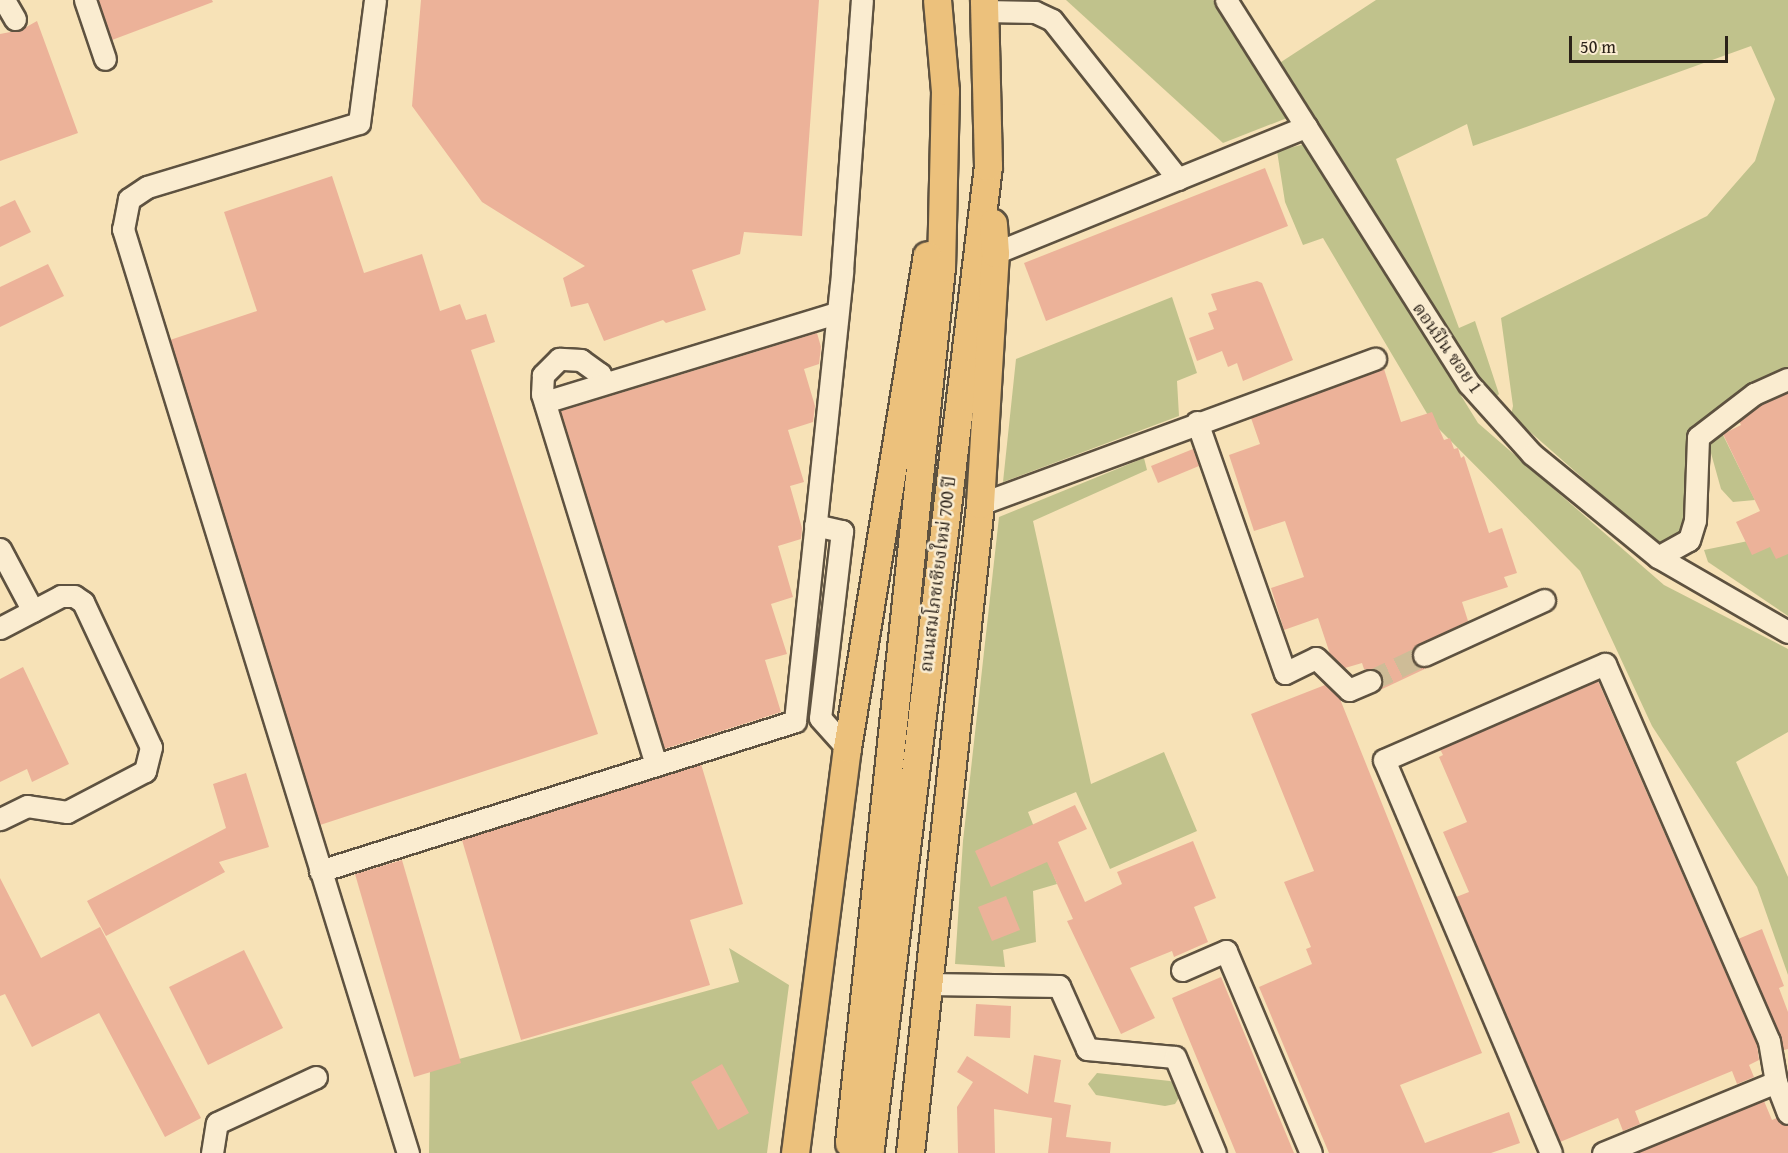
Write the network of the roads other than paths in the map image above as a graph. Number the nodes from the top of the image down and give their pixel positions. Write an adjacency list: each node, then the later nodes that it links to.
1 (4, 0): 8 (street)
2 (85, 0): 9 (street)
3 (375, 0): 34 (street)
4 (862, 0): 15 (street)
5 (938, 0): 13 (main road, ถนนสมโภชเชียงใหม่ 700 ปี)
6 (1226, 0): 10 (street, ดอนปิน ซอย 1)
7 (985, 5): 11 (main road, ถนนสมโภชเชียงใหม่ 700 ปี); 12 (street)
8 (15, 19)
9 (105, 59)
10 (1306, 127): 12 (street); 24 (street, ดอนปิน ซอย 1)
11 (988, 166): 13 (main road, ถนนสมโภชเชียงใหม่ 700 ปี); 14 (main road)
12 (1178, 179): 14 (street)
13 (944, 184): 31 (main road)
14 (995, 253): 21 (main road)
15 (837, 313): 18 (street); 22 (street)
16 (1375, 359): 20 (street)
17 (1788, 379): 24 (street)
18 (604, 383): 19 (street); 19 (street)
19 (545, 402): 32 (street)
20 (1197, 422): 21 (street); 30 (street)
21 (980, 504): 36 (main road)
22 (815, 525): 31 (street); 32 (street)
23 (0, 549): 26 (street)
24 (1658, 557): 28 (street, ดอนปิน ซอย 1)
25 (1544, 600): 29 (street)
26 (33, 611): 27 (street); 33 (street)
27 (0, 628)
28 (1788, 632)
29 (1424, 655)
30 (1370, 681)
31 (847, 748): 42 (main road)
32 (656, 765): 34 (street)
33 (0, 819)
34 (320, 872): 41 (street)
35 (1182, 970): 45 (street)
36 (928, 984): 43 (main road); 44 (street)
37 (316, 1077): 40 (street)
38 (1776, 1082): 39 (street); 46 (street); 47 (street)
39 (1788, 1113)
40 (212, 1153)
41 (408, 1153)
42 (795, 1153)
43 (910, 1153)
44 (1215, 1153)
45 (1311, 1153)
46 (1551, 1153)
47 (1603, 1153)

